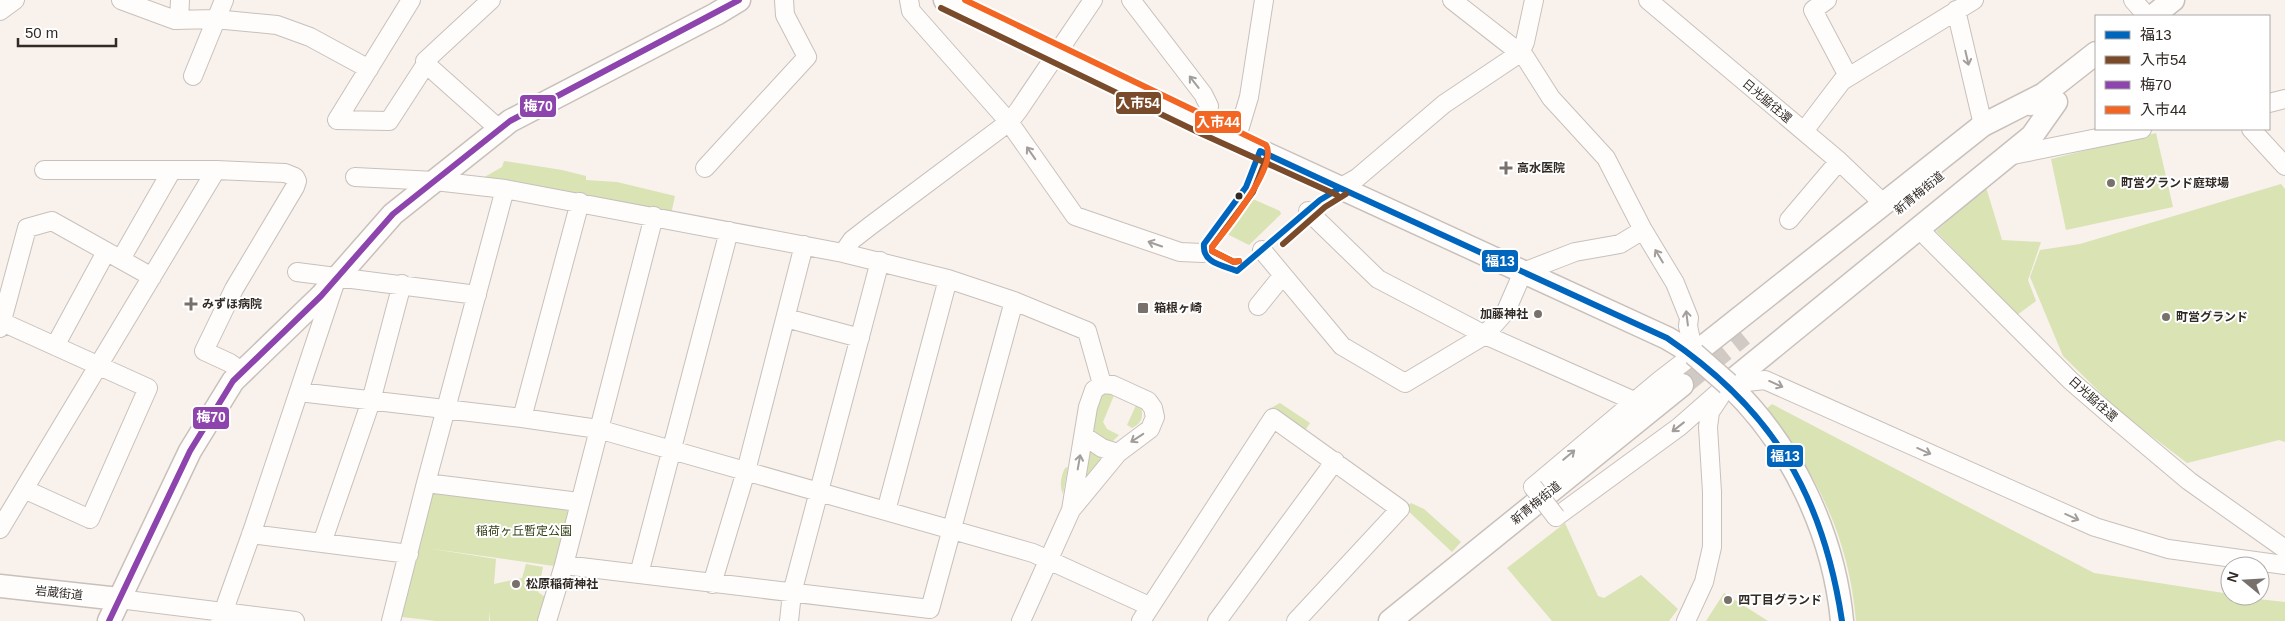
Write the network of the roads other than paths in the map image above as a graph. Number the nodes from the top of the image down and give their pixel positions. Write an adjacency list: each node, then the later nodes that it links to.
1 (15, 0): 22 (street)
2 (121, 0): 26 (street)
3 (180, 0): 26 (street)
4 (224, 0): 25 (street)
5 (411, 0): 31 (street)
6 (491, 0): 30 (street)
7 (739, 0): 41 (main road)
8 (784, 0): 49 (street)
9 (909, 0): 38 (street)
10 (945, 0): 29 (main road)
11 (1093, 0): 29 (street)
12 (1131, 0): 40 (street, one-way to 12)
13 (1264, 0): 45 (street)
14 (1452, 0): 27 (street)
15 (1534, 0): 27 (street)
16 (1648, 0): 44 (street, 日光脇往還)
17 (1827, 0): 34 (street)
18 (1974, 0): 21 (street)
19 (2134, 0): 23 (street)
20 (2173, 0): 24 (main road)
21 (1956, 10): 34 (street); 39 (street, one-way to 39)
22 (0, 11)
23 (2146, 15)
24 (2154, 15)
25 (215, 19): 26 (street); 31 (street); 33 (street)
26 (180, 20)
27 (1520, 53): 55 (street); 63 (street)
28 (2095, 53): 35 (main road, 新青梅街道)
29 (1056, 54): 38 (street); 40 (main road)
30 (426, 64): 31 (street); 41 (street)
31 (369, 69)
32 (2095, 71): 35 (main road, 新青梅街道)
33 (193, 76)
34 (1848, 76): 44 (street)
35 (2049, 99): 39 (main road); 46 (main road); 85 (main road, 新青梅街道)
36 (2285, 99): 37 (street)
37 (2270, 102)
38 (1009, 122): 67 (street); 68 (street, one-way to 38)
39 (1983, 125): 58 (main road)
40 (1206, 126): 45 (main road)
41 (499, 129): 54 (main road)
42 (2137, 130): 46 (street)
43 (2252, 130): 48 (street)
44 (1804, 131): 47 (street, 日光脇往還)
45 (1236, 140): 55 (main road)
46 (2008, 156): 62 (main road)
47 (1839, 162): 58 (street, 日光脇往還); 61 (street)
48 (2285, 166)
49 (705, 168)
50 (44, 170): 51 (street)
51 (172, 170): 52 (street); 69 (street)
52 (216, 170): 74 (street); 89 (street)
53 (355, 177): 54 (street)
54 (435, 181): 56 (street); 75 (main road)
55 (1341, 188): 72 (main road)
56 (504, 189): 57 (street); 78 (street)
57 (580, 202): 60 (street); 96 (street)
58 (1884, 204): 87 (main road)
59 (1308, 211): 83 (street)
60 (654, 216): 64 (street); 97 (street)
61 (1789, 220)
62 (1919, 229): 91 (main road); 113 (street, 日光脇往還)
63 (1643, 230): 72 (street); 87 (street, one-way to 63)
64 (729, 231): 65 (street); 99 (street)
65 (804, 245): 67 (street); 81 (street)
66 (1262, 250): 73 (street)
67 (843, 253): 70 (street)
68 (1203, 253)
69 (114, 255): 74 (street); 82 (street); 86 (street)
70 (880, 261): 76 (street); 84 (street)
71 (297, 272): 75 (street)
72 (1523, 272): 83 (street); 87 (main road)
73 (1284, 276): 80 (street); 83 (street)
74 (152, 277): 88 (street)
75 (337, 277): 77 (street); 89 (main road); 92 (street)
76 (948, 279): 79 (street); 108 (street)
77 (402, 284): 78 (street); 93 (street)
78 (477, 295): 95 (street)
79 (1014, 301): 90 (street); 110 (street)
80 (1258, 306)
81 (786, 318): 84 (street); 102 (street)
82 (1, 325): 86 (street)
83 (1485, 335): 94 (street)
84 (860, 338): 105 (street)
85 (1747, 340)
86 (55, 346): 88 (street)
87 (1694, 354): 91 (main road, bridge); 94 (street)
88 (98, 364): 104 (street); 104 (street)
89 (241, 372): 122 (main road)
90 (1102, 384): 98 (street); 100 (street, one-way to 100)
91 (1728, 384): 94 (street, one-way to 94, bridge); 117 (street, one-way to 117); 135 (street); 136 (main road)
92 (299, 392): 93 (street); 111 (street)
93 (371, 401): 95 (street); 112 (street)
94 (1634, 401)
95 (446, 410): 96 (street); 103 (street)
96 (522, 418): 97 (street)
97 (598, 429): 99 (street); 106 (street)
98 (1084, 436): 100 (street); 107 (street, one-way to 98)
99 (670, 449): 102 (street); 118 (street)
100 (1118, 453): 107 (street)
101 (1335, 461): 123 (street); 131 (street); 132 (street)
102 (746, 471): 105 (street); 119 (street)
103 (426, 483): 106 (street); 114 (street)
104 (24, 489): 109 (street)
105 (819, 492): 108 (street); 121 (street)
106 (579, 502): 116 (street)
107 (1071, 510): 115 (street)
108 (886, 511): 110 (street)
109 (0, 529)
110 (953, 530): 115 (street); 121 (street)
111 (251, 534): 112 (street); 124 (street)
112 (322, 542): 114 (street)
113 (2285, 549)
114 (409, 554): 127 (street)
115 (1048, 560): 123 (street); 130 (street)
116 (564, 565): 118 (street); 128 (street)
117 (2285, 565)
118 (639, 574): 119 (street)
119 (712, 584): 121 (street)
120 (0, 586): 122 (main road, 岩蔵街道)
121 (792, 592): 129 (street)
122 (119, 599): 124 (street); 125 (main road)
123 (1145, 614)
124 (222, 616): 126 (street)
125 (109, 621)
126 (295, 621)
127 (390, 621)
128 (547, 621)
129 (789, 621)
130 (1021, 621)
131 (1217, 621)
132 (1296, 621)
133 (1390, 621): 134 (main road, 新青梅街道)
134 (1409, 621)
135 (1686, 621)
136 (1842, 621)

